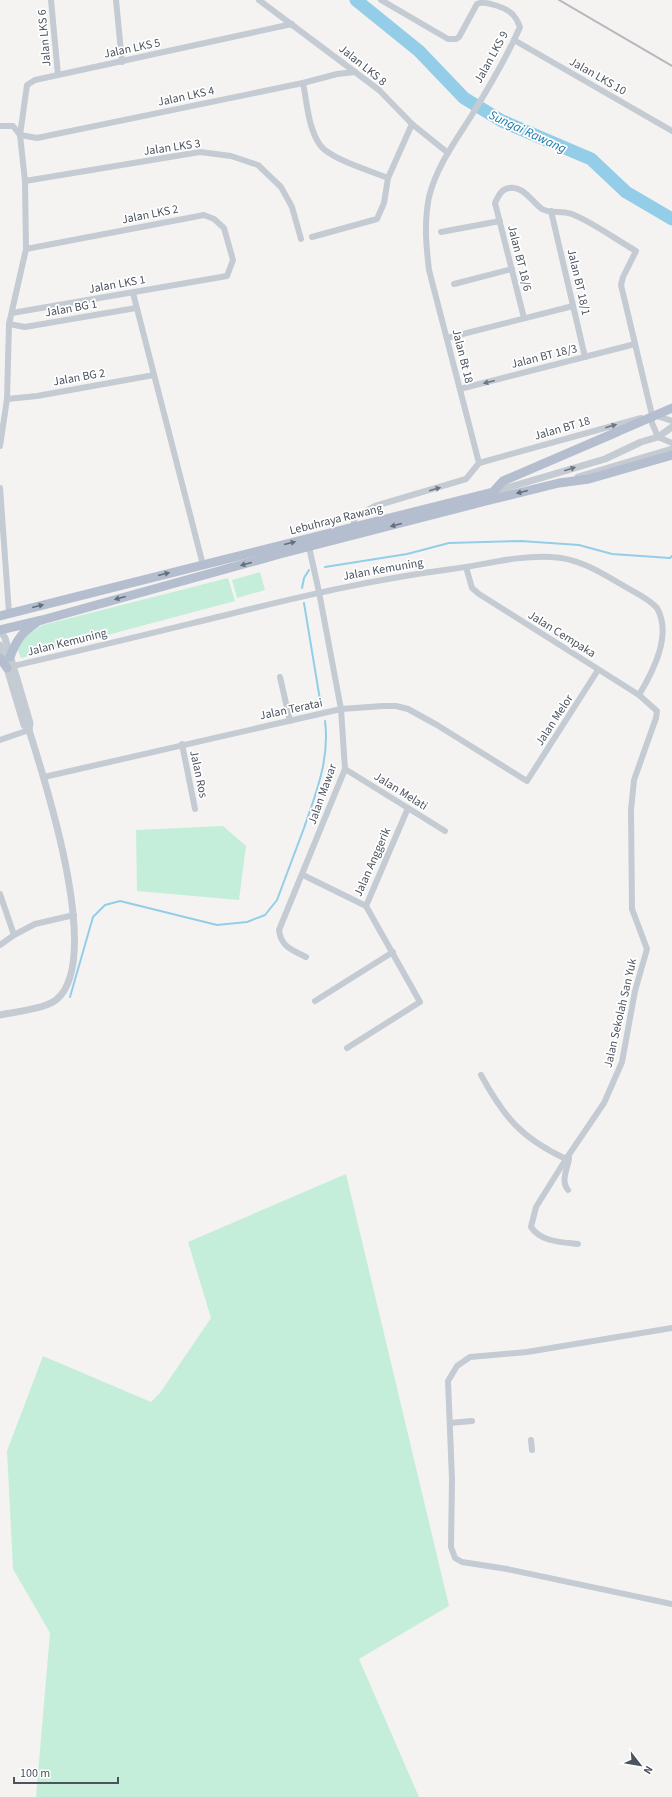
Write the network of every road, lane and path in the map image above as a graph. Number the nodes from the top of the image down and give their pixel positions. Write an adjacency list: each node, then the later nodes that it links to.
1 (51, 0): 10 (street, Jalan LKS 6)
2 (117, 0): 8 (street)
3 (259, 0): 6 (street, Jalan LKS 8)
4 (381, 0): 5 (street)
5 (487, 1): 7 (street, Jalan LKS 9)
6 (292, 24): 8 (street, Jalan LKS 5); 9 (street, Jalan LKS 8)
7 (514, 40): 12 (street, Jalan LKS 9); 15 (street, Jalan LKS 10)
8 (122, 62): 10 (street, Jalan LKS 5)
9 (356, 72): 11 (street, Jalan LKS 4); 13 (street, Jalan LKS 8)
10 (58, 75): 16 (street, Jalan LKS 5)
11 (303, 83): 16 (street, Jalan LKS 4); 18 (street)
12 (471, 116): 17 (street, Jalan Bt 18)
13 (412, 124): 17 (street, Jalan LKS 8); 18 (street)
14 (0, 126): 16 (street)
15 (672, 131)
16 (20, 135): 19 (street)
17 (448, 153): 35 (street, Jalan Bt 18)
18 (388, 178): 23 (street)
19 (26, 181): 24 (street, Jalan LKS 3); 25 (street)
20 (551, 212): 21 (street, Jalan BT 18/6); 30 (street, Jalan BT 18/1); 36 (street)
21 (500, 221): 22 (street); 26 (street, Jalan BT 18/6)
22 (441, 232)
23 (312, 237)
24 (301, 239)
25 (26, 250): 27 (street, Jalan LKS 2); 32 (street)
26 (512, 269): 28 (street); 33 (street, Jalan BT 18/6)
27 (227, 276): 29 (street, Jalan LKS 1)
28 (454, 284)
29 (132, 293): 31 (street); 32 (street, Jalan LKS 1)
30 (573, 306): 33 (street); 37 (street, Jalan BT 18/1)
31 (136, 308): 34 (street, Jalan BG 1); 38 (street)
32 (12, 313): 34 (street)
33 (524, 318): 35 (street)
34 (9, 324): 40 (street)
35 (447, 338): 39 (street, Jalan Bt 18)
36 (635, 344): 37 (street, Jalan BT 18/3); 42 (street)
37 (585, 357): 39 (street, Jalan BT 18/3, one-way to 39)
38 (154, 375): 40 (street, Jalan BG 2); 56 (street)
39 (460, 389): 50 (street, Jalan Bt 18)
40 (7, 399): 47 (street)
41 (672, 408): 53 (main road, bridge)
42 (652, 415): 43 (street); 45 (street); 50 (street, Jalan BT 18, one-way to 42)
43 (672, 421)
44 (672, 427): 45 (street, Lebuhraya Rawang)
45 (658, 437): 46 (street); 53 (street, Lebuhraya Rawang, one-way to 45)
46 (672, 443)
47 (0, 446)
48 (672, 449): 51 (street, Lebuhraya Rawang)
49 (672, 455): 51 (main road)
50 (479, 463): 54 (street, one-way to 50)
51 (559, 483): 55 (main road, Lebuhraya Rawang, one-way to 55)
52 (0, 488): 60 (street)
53 (493, 492): 54 (main road, Lebuhraya Rawang)
54 (353, 527): 56 (main road, Lebuhraya Rawang, one-way to 54)
55 (309, 547): 58 (street, Jalan Mawar); 61 (main road, Lebuhraya Rawang, one-way to 61)
56 (203, 565): 59 (main road, Lebuhraya Rawang, one-way to 56)
57 (466, 567): 58 (street, Jalan Kemuning); 67 (street, Jalan Cempaka); 69 (street, Jalan Kemuning)
58 (319, 592): 66 (street, Jalan Kemuning); 70 (street, Jalan Mawar)
59 (21, 610): 60 (main road, Lebuhraya Rawang); 62 (main road)
60 (5, 614)
61 (42, 620): 62 (main road, Lebuhraya Rawang); 64 (main road)
62 (0, 630): 64 (street)
63 (0, 645): 66 (street)
64 (10, 657): 66 (street)
65 (0, 658): 66 (main road)
66 (10, 667): 73 (street)
67 (598, 670): 69 (street, Jalan Cempaka); 78 (street, Jalan Melor)
68 (280, 677): 72 (street)
69 (639, 694): 71 (street, Jalan Cempaka)
70 (341, 709): 72 (street, Jalan Teratai); 76 (street, Jalan Mawar); 78 (street, Jalan Teratai)
71 (657, 711): 94 (street, Jalan Sekolah San Yuk)
72 (290, 721): 75 (street, Jalan Teratai)
73 (29, 730): 74 (street); 77 (street)
74 (0, 740)
75 (182, 744): 77 (street, Jalan Teratai); 80 (street, Jalan Ros)
76 (346, 769): 79 (street, Jalan Melati); 82 (street, Jalan Mawar)
77 (44, 777): 85 (street)
78 (527, 781)
79 (408, 808): 81 (street, Jalan Melati); 84 (street, Jalan Anggerik)
80 (195, 809)
81 (445, 832)
82 (303, 875): 84 (street, Jalan Anggerik); 89 (street, Jalan Mawar)
83 (0, 894): 86 (street)
84 (366, 906): 88 (street)
85 (74, 915): 86 (street); 91 (street)
86 (14, 935): 87 (street)
87 (0, 945)
88 (393, 952): 90 (street); 92 (street)
89 (306, 957)
90 (315, 1001)
91 (0, 1015)
92 (347, 1048)
93 (481, 1075): 94 (street)
94 (567, 1157): 95 (street); 96 (street, Jalan Sekolah San Yuk)
95 (568, 1190)
96 (578, 1244)
97 (672, 1328): 99 (street)
98 (472, 1421): 99 (street)
99 (450, 1423): 102 (street)
100 (531, 1440): 101 (street)
101 (532, 1450)
102 (672, 1604)

